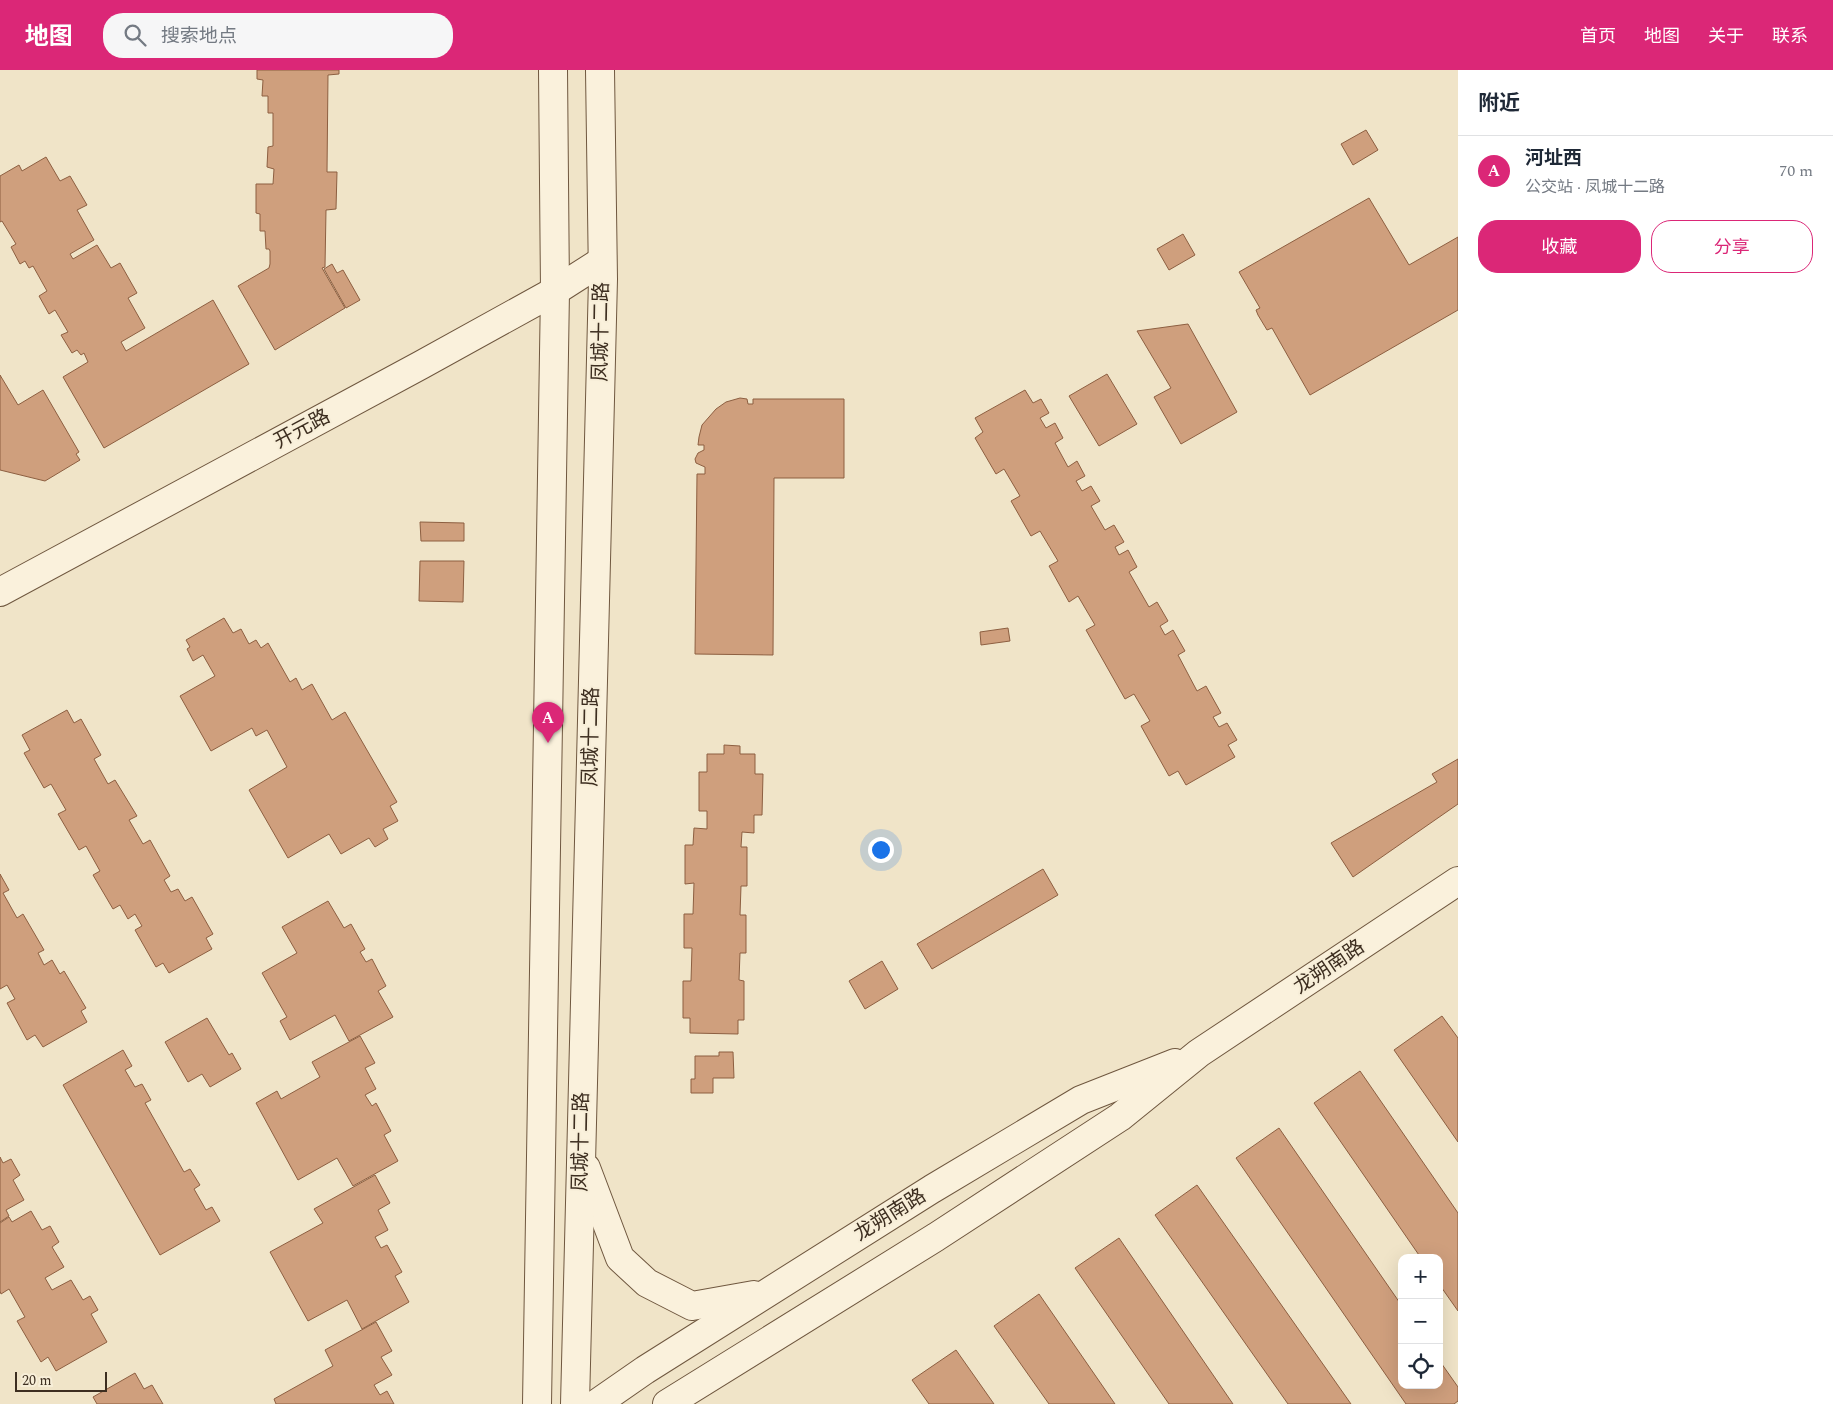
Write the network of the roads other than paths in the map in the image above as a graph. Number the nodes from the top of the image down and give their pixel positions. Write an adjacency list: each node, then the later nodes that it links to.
1 (553, 70): 4 (street, 凤城十二路)
2 (600, 70): 3 (street, 凤城十二路)
3 (602, 261): 4 (street, 开元路); 8 (street, 凤城十二路)
4 (554, 291): 5 (street, 开元路); 10 (street, 凤城十二路)
5 (0, 592)
6 (1458, 881): 7 (street, 龙朔南路)
7 (1200, 1053): 9 (street, 龙朔南路); 13 (street, 龙朔南路)
8 (581, 1155): 9 (street); 11 (street, 凤城十二路)
9 (768, 1292): 12 (street, 龙朔南路)
10 (537, 1404)
11 (575, 1404)
12 (596, 1404)
13 (667, 1404)

